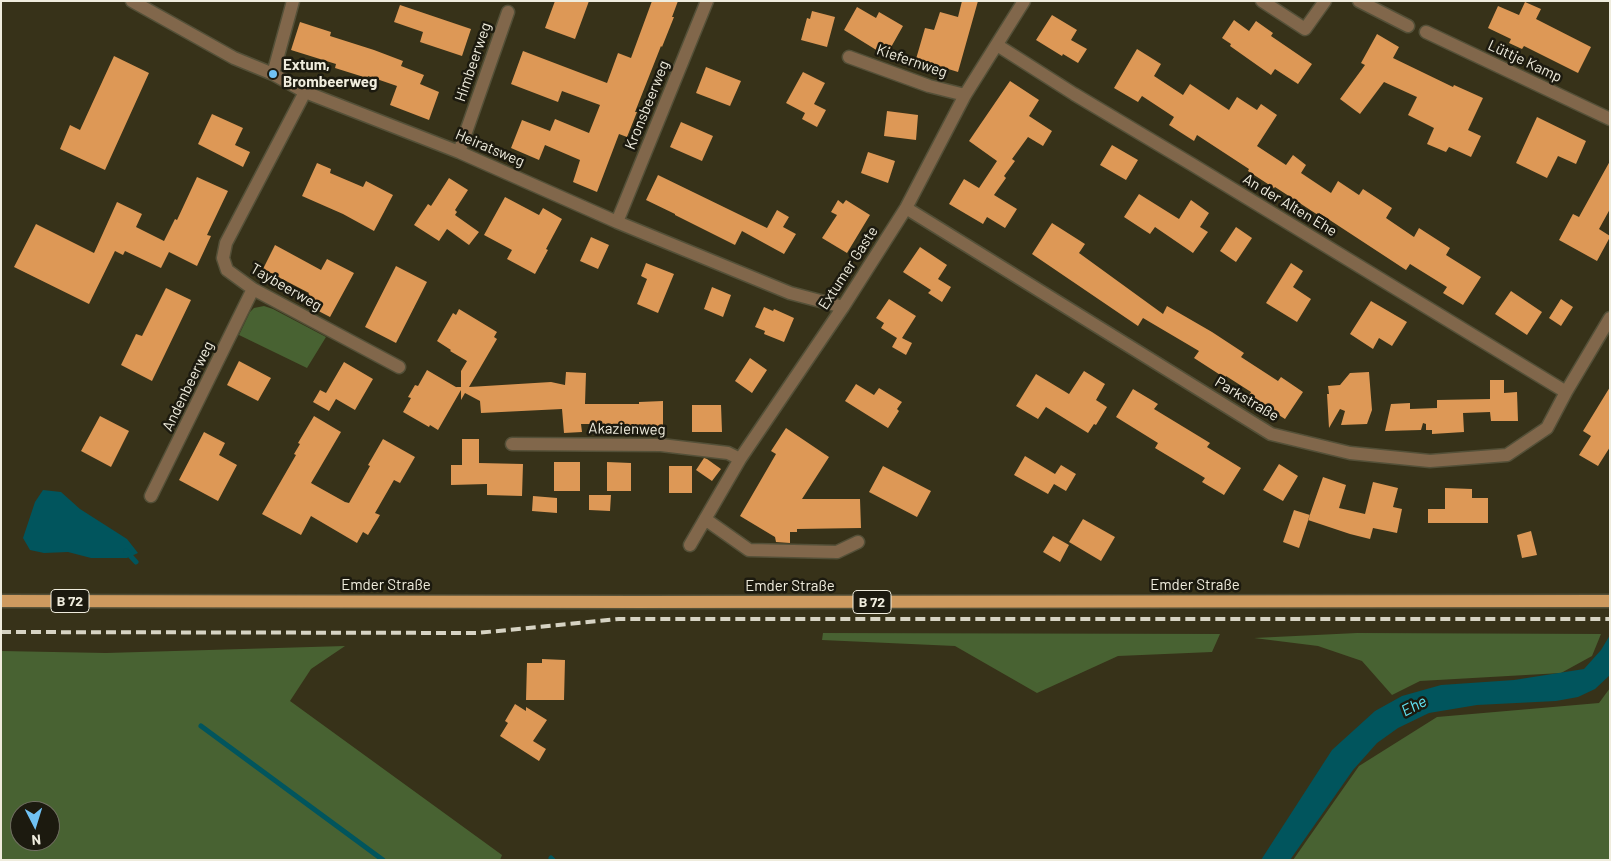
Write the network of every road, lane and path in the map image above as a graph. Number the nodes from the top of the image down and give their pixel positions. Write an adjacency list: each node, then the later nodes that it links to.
1 (132, 1): 13 (street, Heiratsweg)
2 (293, 1): 13 (street)
3 (707, 1): 19 (street, Kronsbeerweg)
4 (1024, 1): 11 (street, Extumer Gaste)
5 (1262, 1): 6 (street)
6 (1325, 1)
7 (1359, 1): 9 (street)
8 (508, 12): 17 (street, Himbeerweg)
9 (1408, 26)
10 (1426, 32): 16 (street, Lüttje Kamp)
11 (997, 45): 15 (street, Extumer Gaste); 24 (street, An der Alten Ehe)
12 (850, 57): 15 (street, Kiefernweg)
13 (273, 74): 14 (street, Heiratsweg)
14 (305, 92): 17 (street, Heiratsweg); 20 (street, Taybeerweg)
15 (965, 95): 18 (street, Extumer Gaste)
16 (1610, 120)
17 (459, 152): 19 (street, Heiratsweg)
18 (906, 208): 21 (street, Extumer Gaste); 24 (street, Parkstraße)
19 (616, 222): 21 (street, Heiratsweg)
20 (253, 289): 23 (street, Taybeerweg); 27 (street, Andenbeerweg)
21 (843, 307): 26 (street, Extumer Gaste)
22 (1610, 318): 24 (street, Parkstraße)
23 (399, 367)
24 (1566, 392)
25 (512, 444): 26 (street, Akazienweg)
26 (740, 459): 28 (street, Extumer Gaste)
27 (151, 496)
28 (705, 519): 29 (street); 30 (street, Extumer Gaste)
29 (858, 542)
30 (690, 546)
31 (1, 601): 32 (main road, Emder Straße / B 72)
32 (1607, 601)

